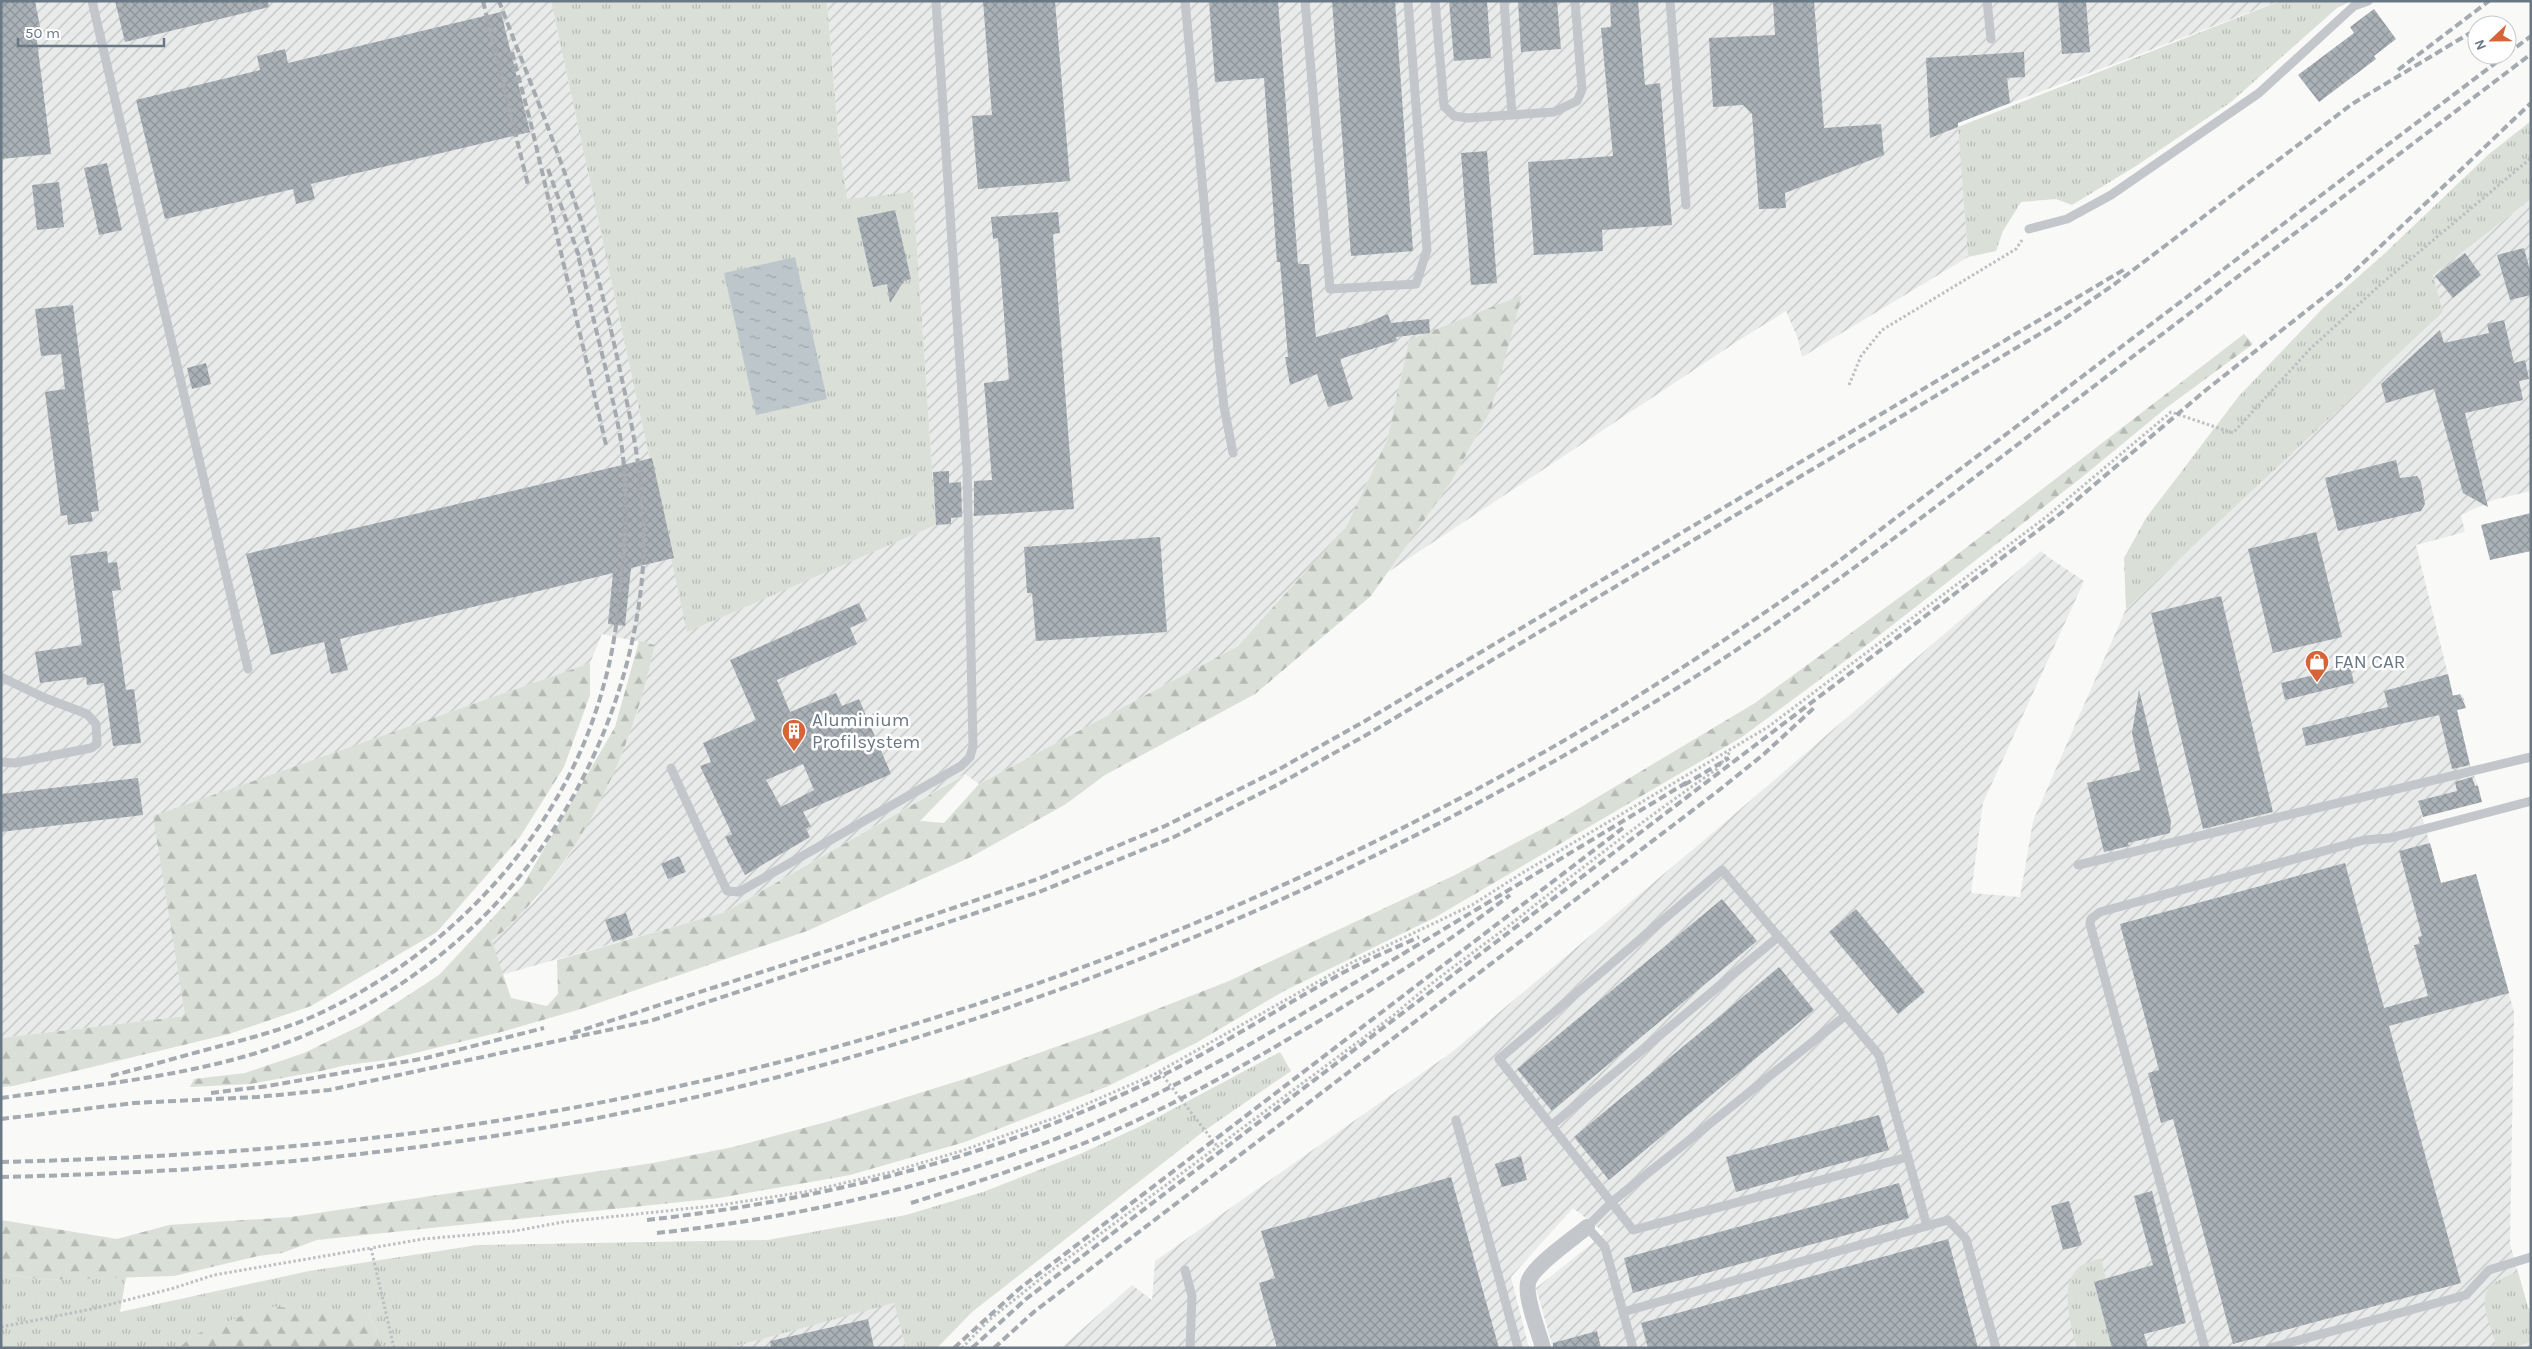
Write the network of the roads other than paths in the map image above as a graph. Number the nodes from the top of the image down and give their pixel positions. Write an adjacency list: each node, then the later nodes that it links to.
1 (92, 1): 17 (lane)
2 (936, 1): 21 (lane)
3 (1185, 1): 16 (lane)
4 (1304, 1): 5 (lane)
5 (1408, 1)
6 (1435, 1): 13 (lane)
7 (1504, 1): 13 (lane)
8 (1575, 1): 13 (lane)
9 (1670, 1): 14 (lane)
10 (1987, 1): 12 (lane)
11 (2368, 1): 15 (lane)
12 (1990, 39)
13 (1512, 115)
14 (1686, 204)
15 (2029, 230)
16 (1233, 453)
17 (248, 669)
18 (1, 677): 20 (lane)
19 (2531, 757): 23 (lane)
20 (1, 762)
21 (671, 768)
22 (2531, 802): 40 (lane)
23 (2078, 865)
24 (1778, 937): 25 (lane); 27 (lane); 27 (lane)
25 (1845, 1016): 28 (lane); 29 (lane)
26 (1456, 1120): 36 (lane)
27 (1552, 1125): 29 (lane)
28 (1908, 1157): 29 (lane); 30 (lane)
29 (1613, 1201): 31 (lane)
30 (1927, 1226): 34 (lane); 39 (lane)
31 (1587, 1227): 34 (lane); 37 (street)
32 (2531, 1257): 41 (lane)
33 (1185, 1270): 35 (lane)
34 (1624, 1312): 38 (lane)
35 (1190, 1348)
36 (1518, 1348)
37 (1543, 1348)
38 (1633, 1348)
39 (1996, 1348)
40 (2205, 1348)
41 (2270, 1348)

